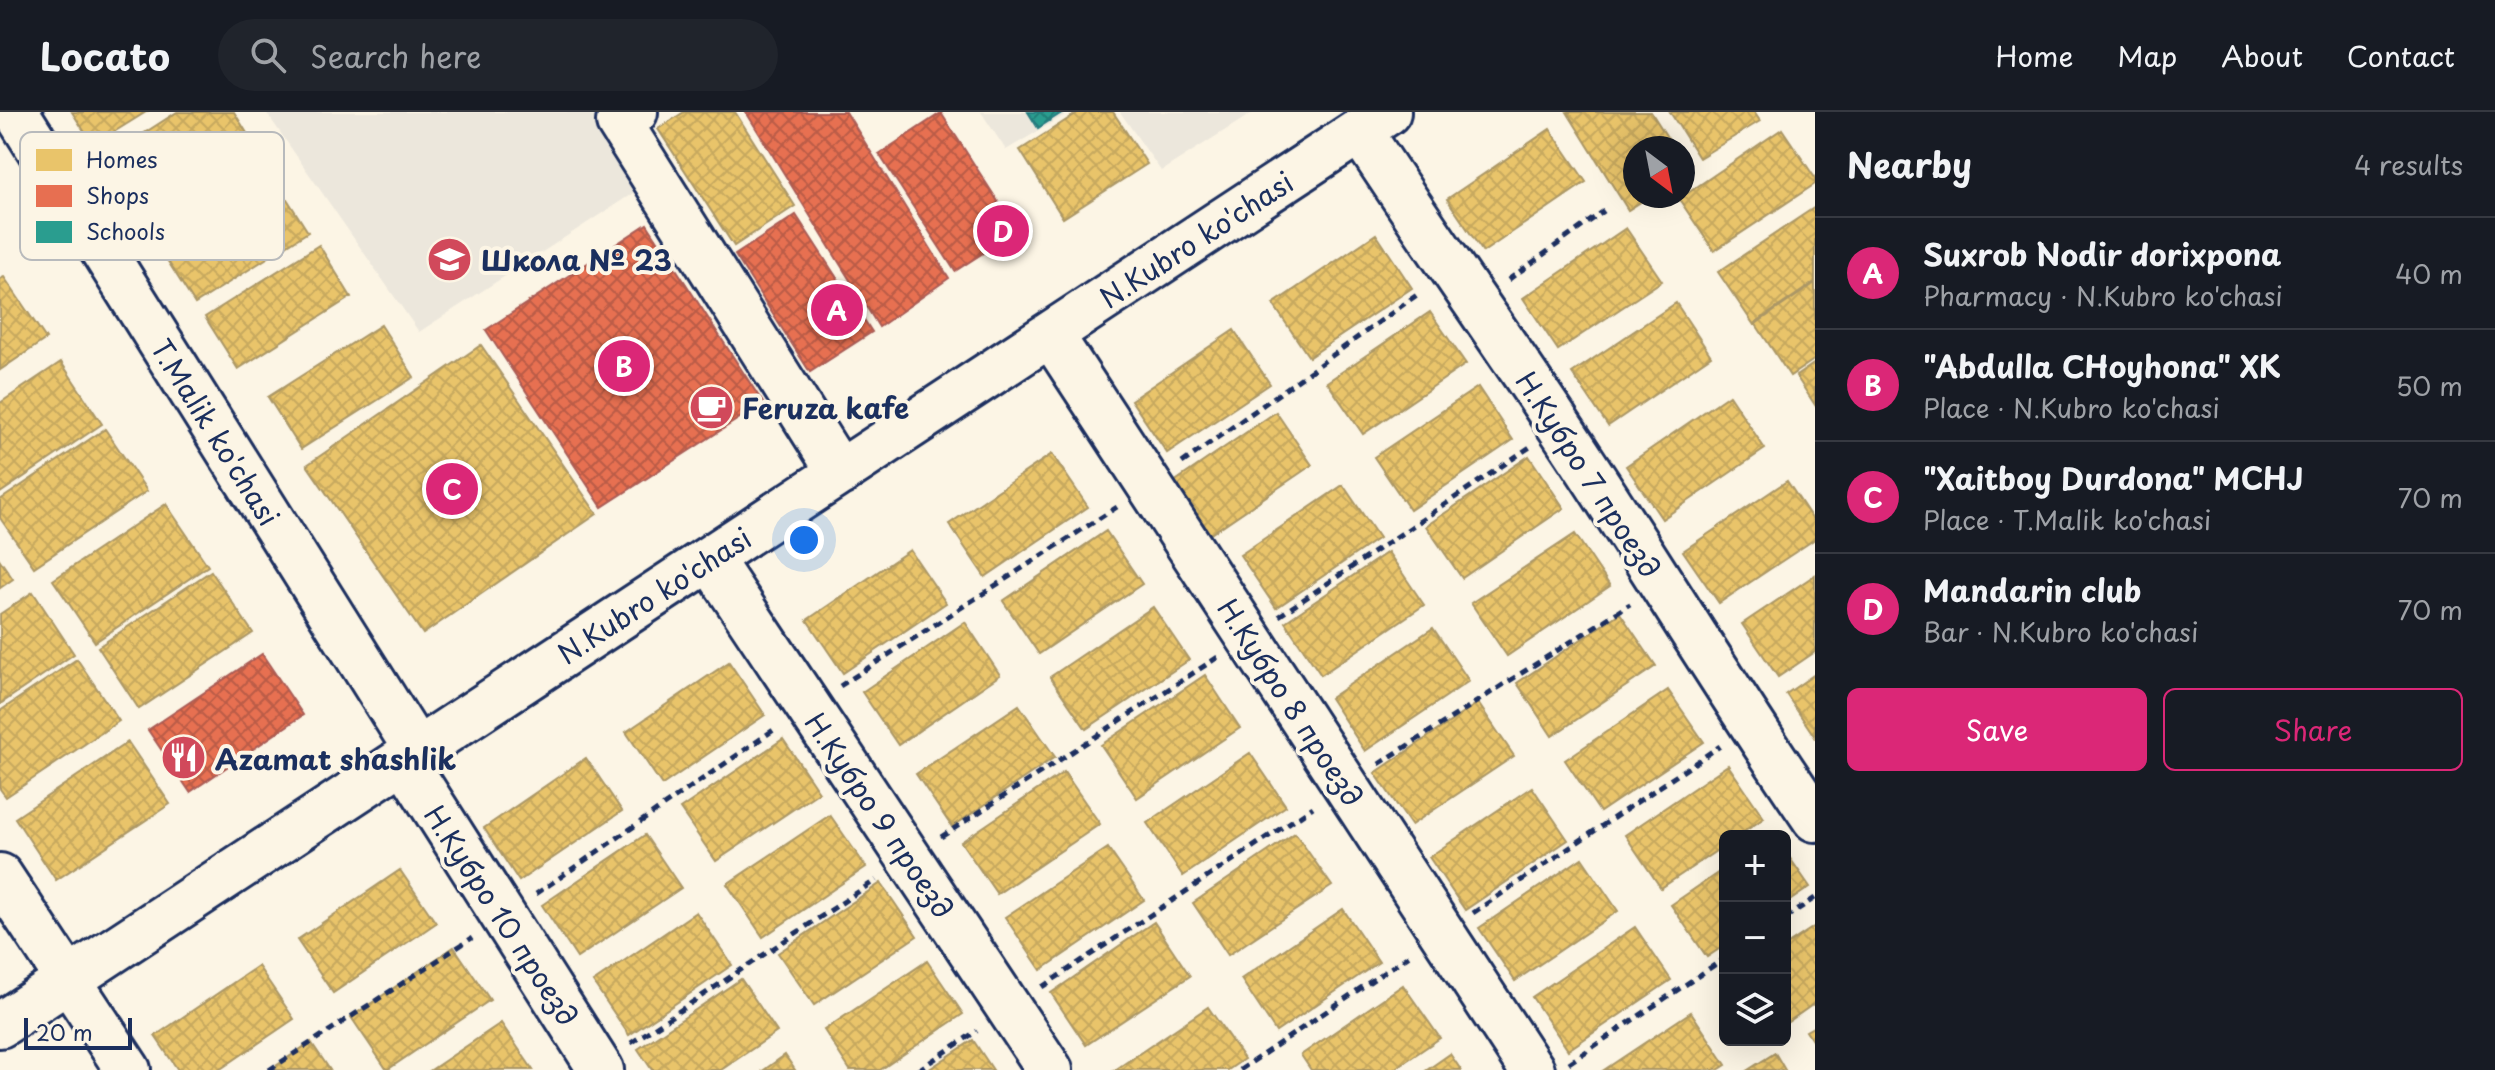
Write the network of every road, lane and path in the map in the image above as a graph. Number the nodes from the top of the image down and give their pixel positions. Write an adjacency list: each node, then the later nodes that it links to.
1 (16, 112): 4 (street, T.Malik ko'chasi)
2 (635, 112): 10 (street)
3 (1374, 121): 7 (street, Н.Кубро 7 проезд); 8 (street, N.Kubro ko'chasi)
4 (28, 132)
5 (1604, 211): 7 (path)
6 (107, 260): 17 (street, T.Malik ko'chasi)
7 (1463, 288): 9 (street, Н.Кубро 7 проезд); 11 (path)
8 (1051, 335): 10 (street, N.Kubro ko'chasi); 11 (street, Н.Кубро 8 проезд)
9 (1560, 427): 13 (street, Н.Кубро 7 проезд); 14 (path)
10 (840, 473): 12 (street, N.Kubro ko'chasi)
11 (1150, 486): 14 (street, Н.Кубро 8 проезд); 15 (path)
12 (710, 559): 15 (street, Н.Кубро 9 проезд); 17 (street, N.Kubro ko'chasi)
13 (1661, 584): 16 (street, Н.Кубро 7 проезд); 18 (path)
14 (1249, 637): 18 (street, Н.Кубро 8 проезд); 20 (path)
15 (808, 707): 20 (street, Н.Кубро 9 проезд); 24 (path)
16 (1750, 725): 19 (street, Н.Кубро 7 проезд); 25 (path)
17 (410, 756): 24 (street, Н.Кубро 10 проезд); 27 (street, N.Kubro ko'chasi)
18 (1345, 785): 25 (street, Н.Кубро 8 проезд); 28 (path)
19 (1815, 819)
20 (908, 858): 28 (street, Н.Кубро 9 проезд); 30 (path)
21 (0, 876): 27 (street)
22 (1815, 898): 23 (path)
23 (1791, 914)
24 (503, 917): 30 (street, Н.Кубро 10 проезд); 32 (path)
25 (1442, 933): 35 (path); 36 (street, Н.Кубро 8 проезд)
26 (1719, 962): 37 (path)
27 (69, 980): 29 (street, N.Kubro ko'chasi); 31 (street)
28 (1009, 1009): 33 (path); 34 (street, Н.Кубро 9 проезд)
29 (0, 1025)
30 (600, 1068)
31 (128, 1070)
32 (269, 1070)
33 (918, 1070)
34 (1050, 1070)
35 (1240, 1070)
36 (1532, 1070)
37 (1558, 1070)

